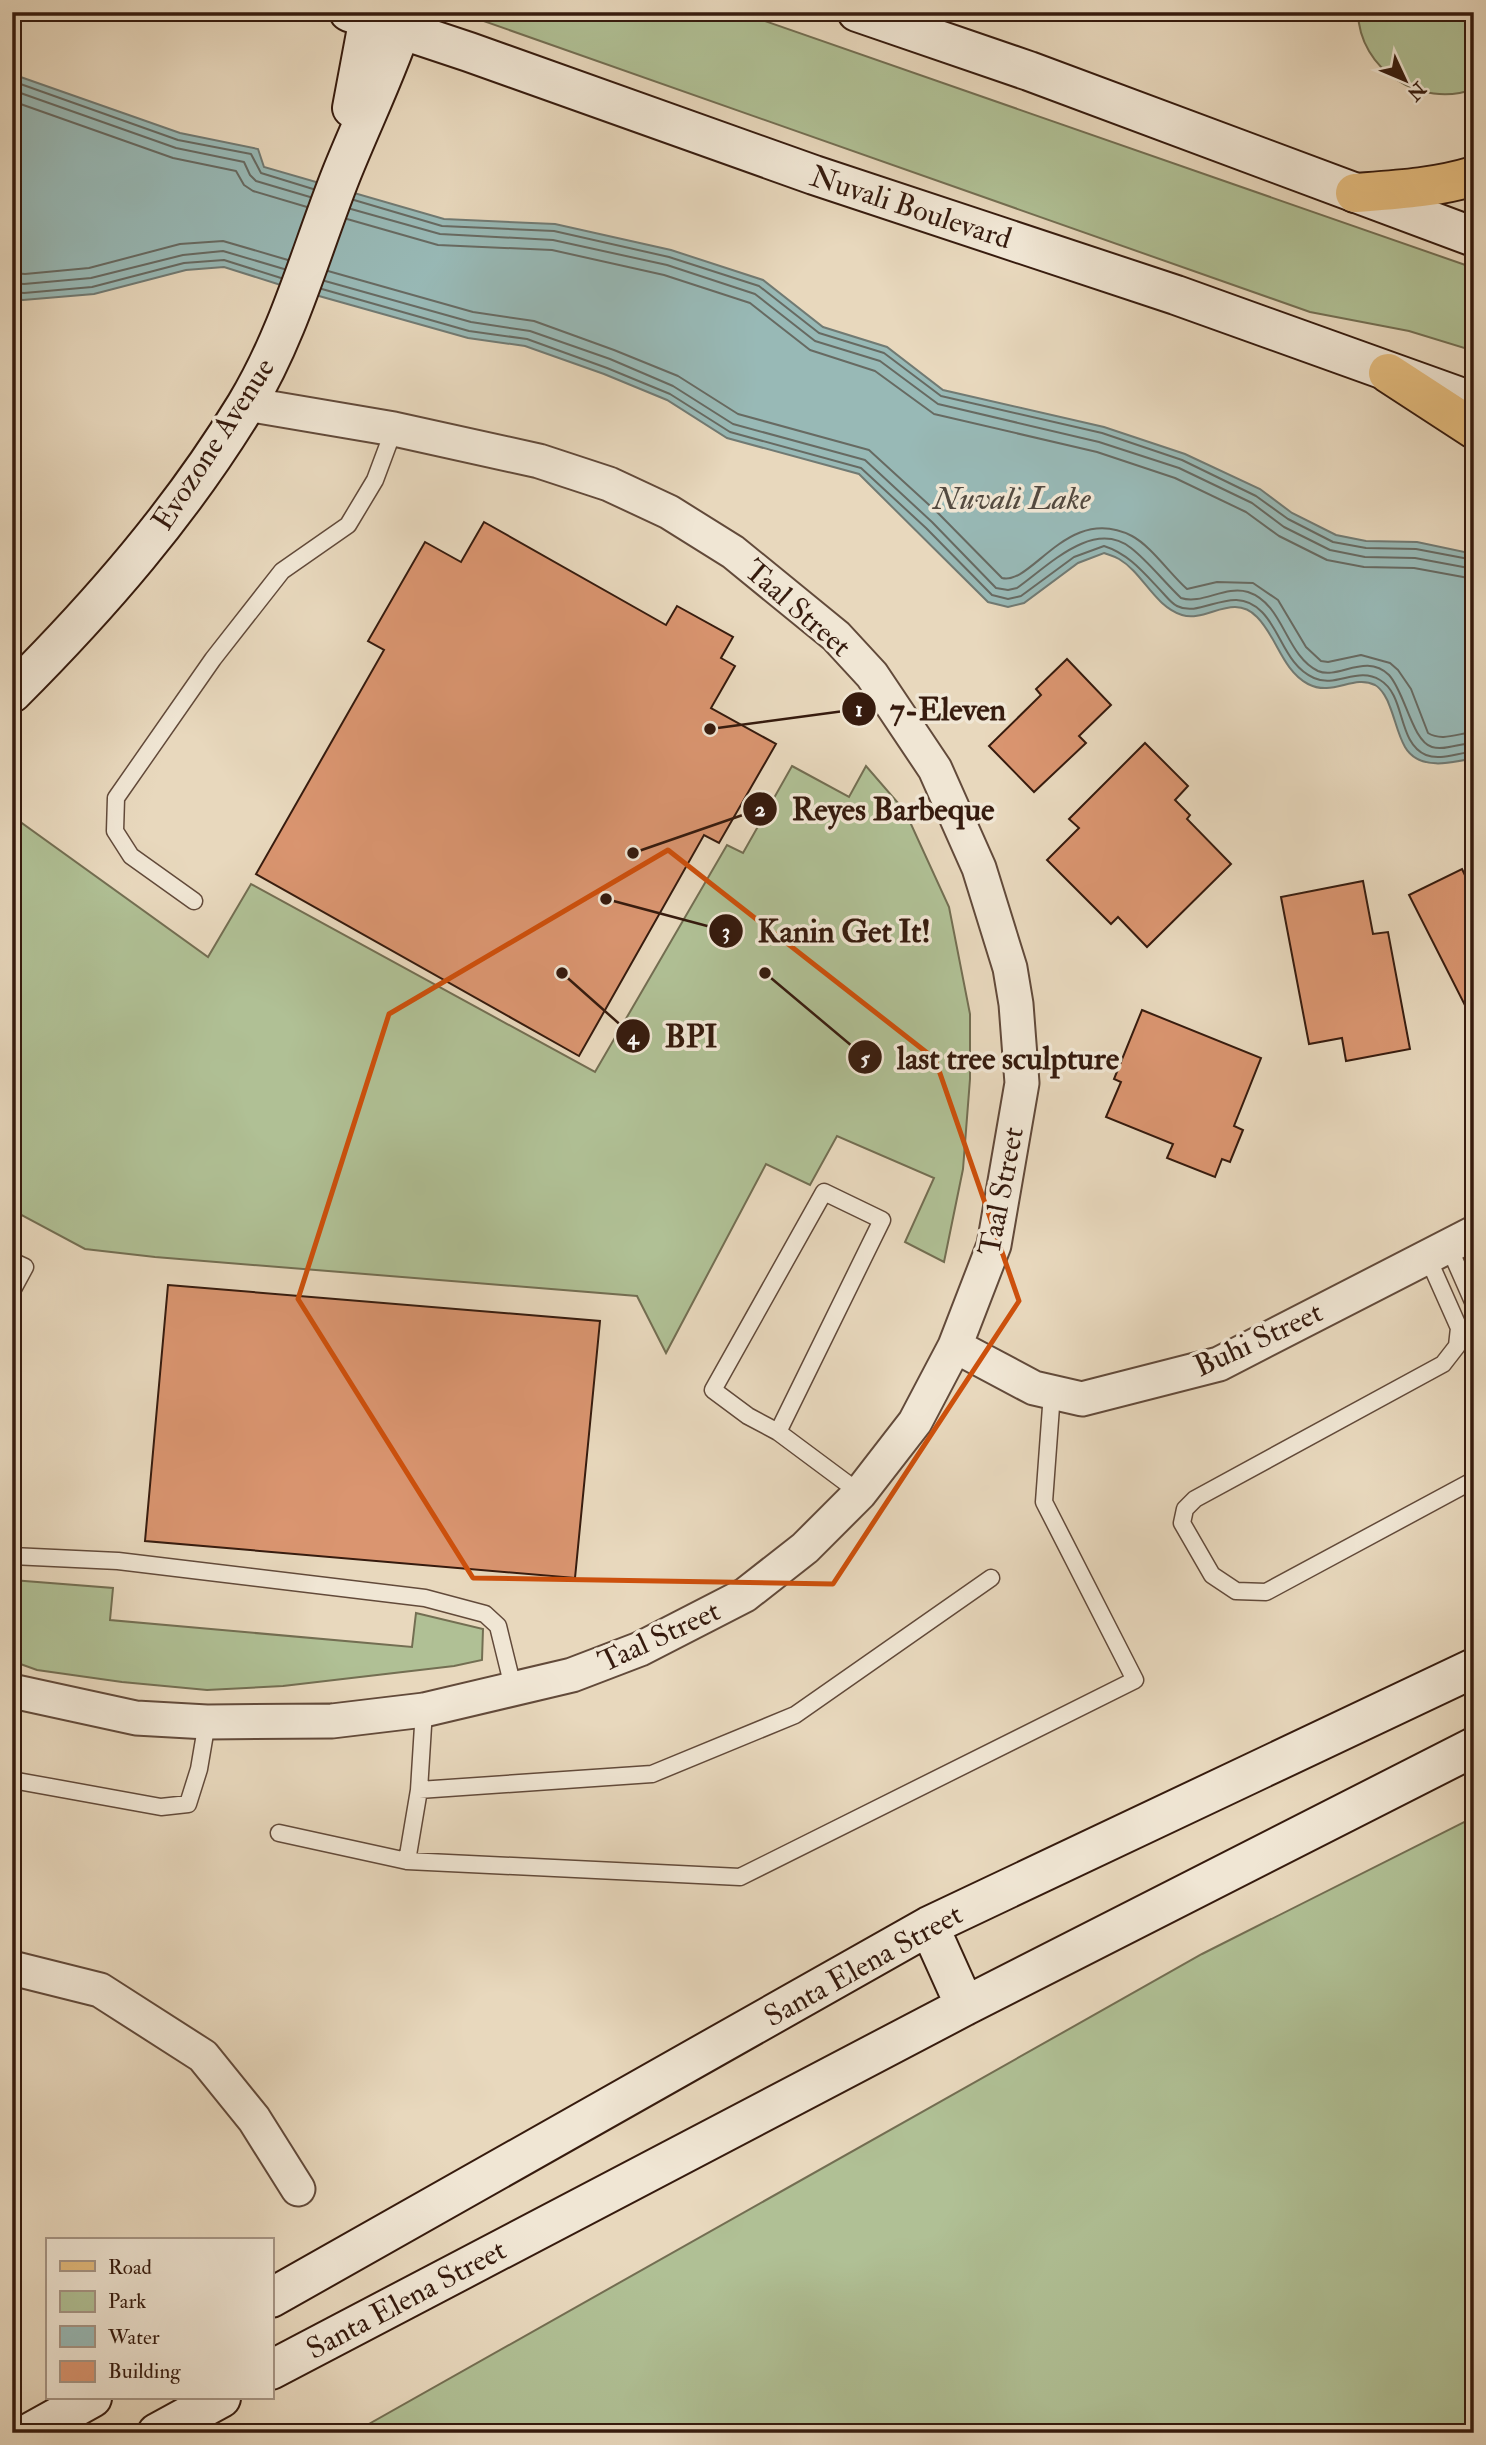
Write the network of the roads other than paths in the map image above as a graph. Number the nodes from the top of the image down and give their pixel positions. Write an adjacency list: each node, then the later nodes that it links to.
1 (858, 12): 4 (street)
2 (379, 17): 6 (street, Nuvali Boulevard); 8 (street, Evozone Avenue)
3 (1474, 176): 4 (main road)
4 (1355, 193): 5 (street)
5 (1474, 237)
6 (1388, 373): 7 (street, Nuvali Boulevard); 10 (main road)
7 (1474, 402)
8 (246, 404): 9 (street, Taal Street); 11 (street, Evozone Avenue)
9 (394, 429): 12 (lane); 17 (street, Taal Street)
10 (1474, 429)
11 (12, 693)
12 (194, 901)
13 (1450, 1245): 16 (lane); 18 (street, Buhi Street); 20 (lane)
14 (12, 1261): 15 (lane)
15 (12, 1291)
16 (1474, 1304)
17 (955, 1346): 18 (street, Buhi Street); 21 (street, Taal Street)
18 (1052, 1392): 33 (lane)
19 (778, 1432): 19 (lane); 21 (lane)
20 (1474, 1480)
21 (860, 1493): 25 (street, Taal Street)
22 (12, 1556): 25 (lane)
23 (991, 1578): 31 (lane)
24 (1474, 1668): 34 (street, Santa Elena Street)
25 (513, 1687): 27 (street, Taal Street)
26 (12, 1691): 28 (street, Taal Street)
27 (424, 1710): 28 (street, Taal Street); 31 (lane)
28 (207, 1722): 30 (lane)
29 (1474, 1747): 36 (street, Santa Elena Street)
30 (12, 1780)
31 (419, 1790): 33 (lane)
32 (279, 1833): 33 (lane)
33 (407, 1861)
34 (929, 1926): 36 (street); 38 (street, Santa Elena Street)
35 (12, 1968): 37 (street)
36 (965, 2006): 39 (street, Santa Elena Street)
37 (298, 2189)
38 (273, 2297)
39 (273, 2369)
40 (88, 2400): 42 (street)
41 (217, 2400): 43 (street)
42 (29, 2433)
43 (157, 2433)

